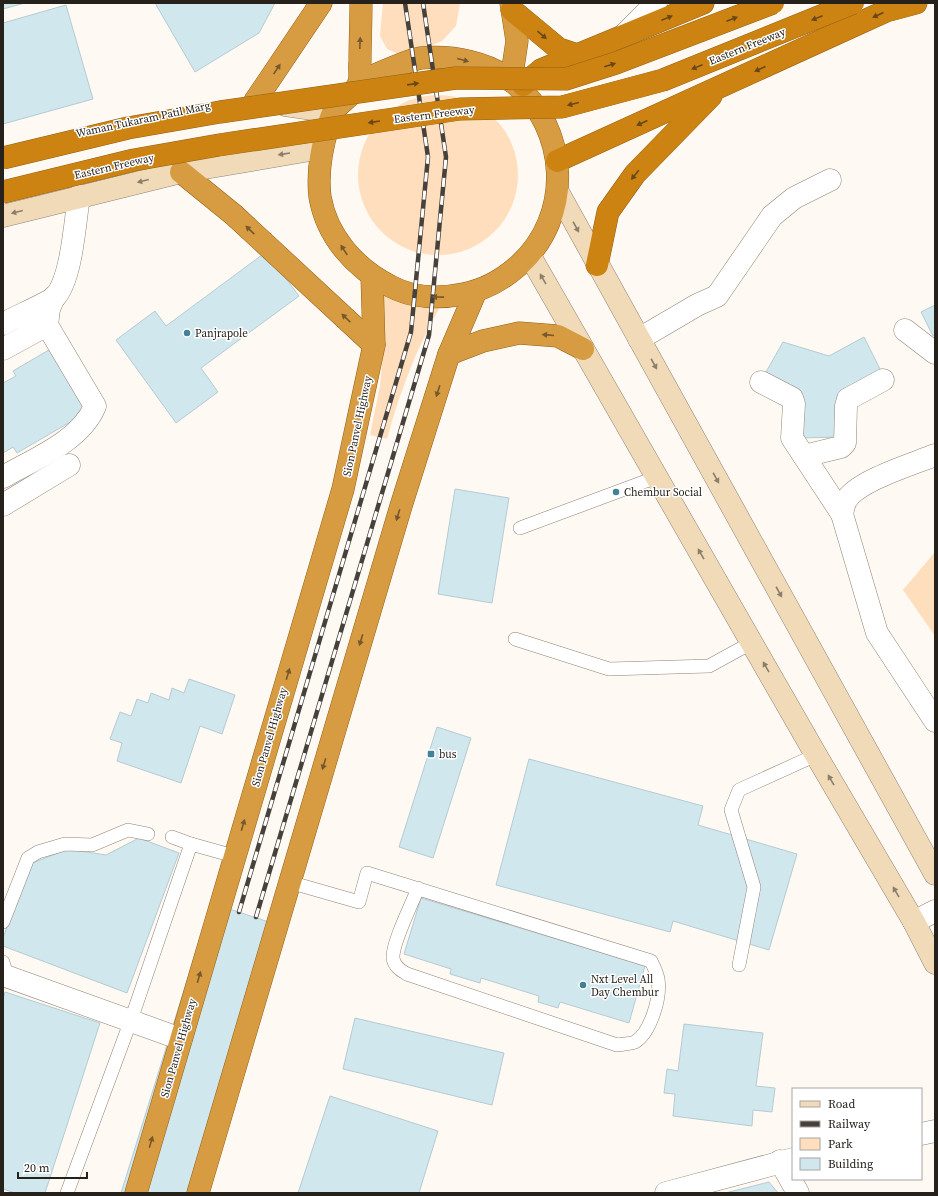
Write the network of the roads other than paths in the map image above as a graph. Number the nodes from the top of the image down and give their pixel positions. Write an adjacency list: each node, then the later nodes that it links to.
1 (321, 3): 14 (highway, one-way to 1)
2 (361, 3): 11 (highway, one-way to 2)
3 (656, 3): 9 (street)
4 (703, 3): 9 (highway, one-way to 4)
5 (773, 3): 18 (highway, one-way to 5, bridge)
6 (853, 3): 22 (highway, Eastern Freeway, one-way to 22, bridge)
7 (916, 3): 13 (highway, one-way to 13)
8 (512, 6): 10 (highway, one-way to 10); 12 (highway)
9 (624, 36): 10 (highway)
10 (577, 55): 12 (highway)
11 (359, 82): 12 (highway, one-way to 12); 15 (highway)
12 (515, 84): 19 (highway)
13 (721, 87): 19 (highway, one-way to 19); 27 (highway, one-way to 27)
14 (255, 101): 15 (main road, Waman Tukaram Patil Marg); 17 (main road, Waman Tukaram Patil Marg)
15 (333, 112): 16 (highway)
16 (322, 148): 20 (main road, one-way to 20); 28 (highway, one-way to 16)
17 (3, 151)
18 (3, 158)
19 (557, 161): 23 (highway)
20 (181, 172): 24 (main road, one-way to 24); 35 (highway, one-way to 20)
21 (830, 180): 34 (street)
22 (3, 192)
23 (558, 192): 26 (highway); 27 (main road, one-way to 27)
24 (79, 196): 25 (main road, one-way to 25); 30 (street)
25 (3, 216)
26 (530, 256): 29 (highway); 37 (main road, one-way to 26)
27 (597, 265): 34 (main road)
28 (372, 277): 29 (highway, one-way to 28); 35 (highway, Sion Panvel Highway)
29 (476, 292): 39 (highway)
30 (54, 297): 31 (street); 32 (street)
31 (3, 324)
32 (46, 325): 36 (street); 45 (street)
33 (906, 330): 38 (street)
34 (639, 339): 58 (main road, one-way to 58)
35 (374, 345): 57 (highway, Sion Panvel Highway, one-way to 35)
36 (3, 349)
37 (583, 349): 39 (highway, one-way to 39); 46 (main road)
38 (935, 353)
39 (449, 354): 59 (highway, one-way to 59)
40 (883, 380): 43 (street)
41 (761, 382): 43 (street)
42 (935, 455): 48 (street)
43 (804, 456): 48 (street)
44 (69, 464): 47 (street)
45 (3, 477)
46 (657, 477): 49 (lane); 51 (main road, one-way to 46)
47 (3, 505)
48 (842, 514): 52 (street)
49 (520, 528)
50 (515, 639): 51 (lane)
51 (751, 643): 53 (main road, one-way to 51)
52 (935, 721)
53 (816, 756): 63 (main road, one-way to 53); 65 (lane)
54 (148, 834): 62 (lane)
55 (172, 837): 56 (lane)
56 (191, 844): 57 (lane); 67 (lane)
57 (234, 856): 68 (highway, Sion Panvel Highway, one-way to 57)
58 (935, 874)
59 (289, 882): 60 (lane); 76 (highway)
60 (418, 888): 60 (lane)
61 (935, 911): 63 (street)
62 (3, 922)
63 (914, 922): 64 (main road)
64 (935, 963)
65 (739, 965)
66 (4, 971): 67 (street)
67 (131, 1020): 68 (street); 74 (lane)
68 (181, 1039): 75 (highway, Sion Panvel Highway, one-way to 68)
69 (935, 1131): 70 (street)
70 (922, 1134)
71 (787, 1160): 72 (street); 77 (street)
72 (792, 1175)
73 (794, 1180): 78 (street)
74 (67, 1193)
75 (136, 1193)
76 (198, 1193)
77 (666, 1193)
78 (798, 1193)

